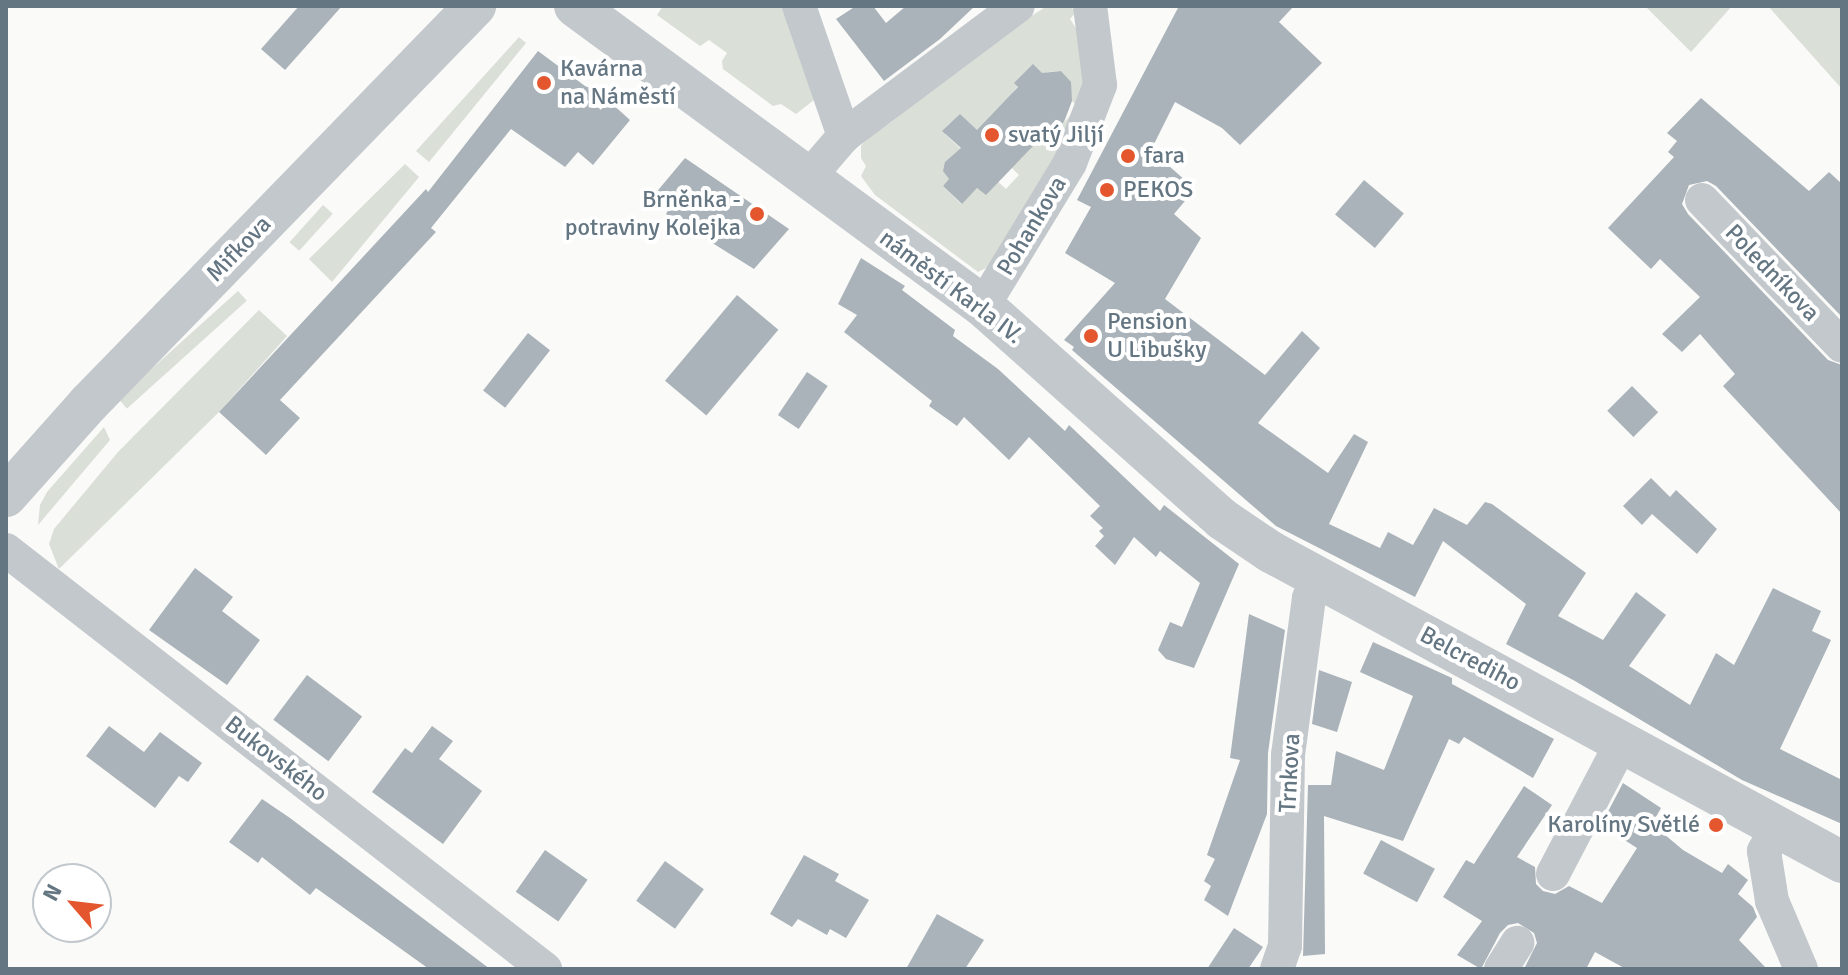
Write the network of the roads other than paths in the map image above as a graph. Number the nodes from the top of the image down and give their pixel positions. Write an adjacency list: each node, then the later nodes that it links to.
1 (475, 6): 11 (street, Mifkova)
2 (575, 6): 7 (street, náměstí Karla IV.)
3 (799, 6): 6 (street)
4 (1018, 6): 6 (street)
5 (1090, 6): 9 (street, Pohankova)
6 (844, 136): 7 (street)
7 (808, 178): 9 (street, náměstí Karla IV.)
8 (1702, 200): 10 (street, Poledníkova)
9 (983, 306): 13 (street, náměstí Karla IV.)
10 (1842, 346)
11 (6, 496)
12 (6, 550): 18 (street, Bukovského)
13 (1317, 579): 14 (street, Belcrediho); 19 (street, Trnkova)
14 (1622, 742): 15 (street, Belcrediho); 17 (street)
15 (1778, 825): 16 (street, Belcrediho); 20 (street)
16 (1842, 862)
17 (1553, 874)
18 (545, 969)
19 (1277, 969)
20 (1801, 969)

